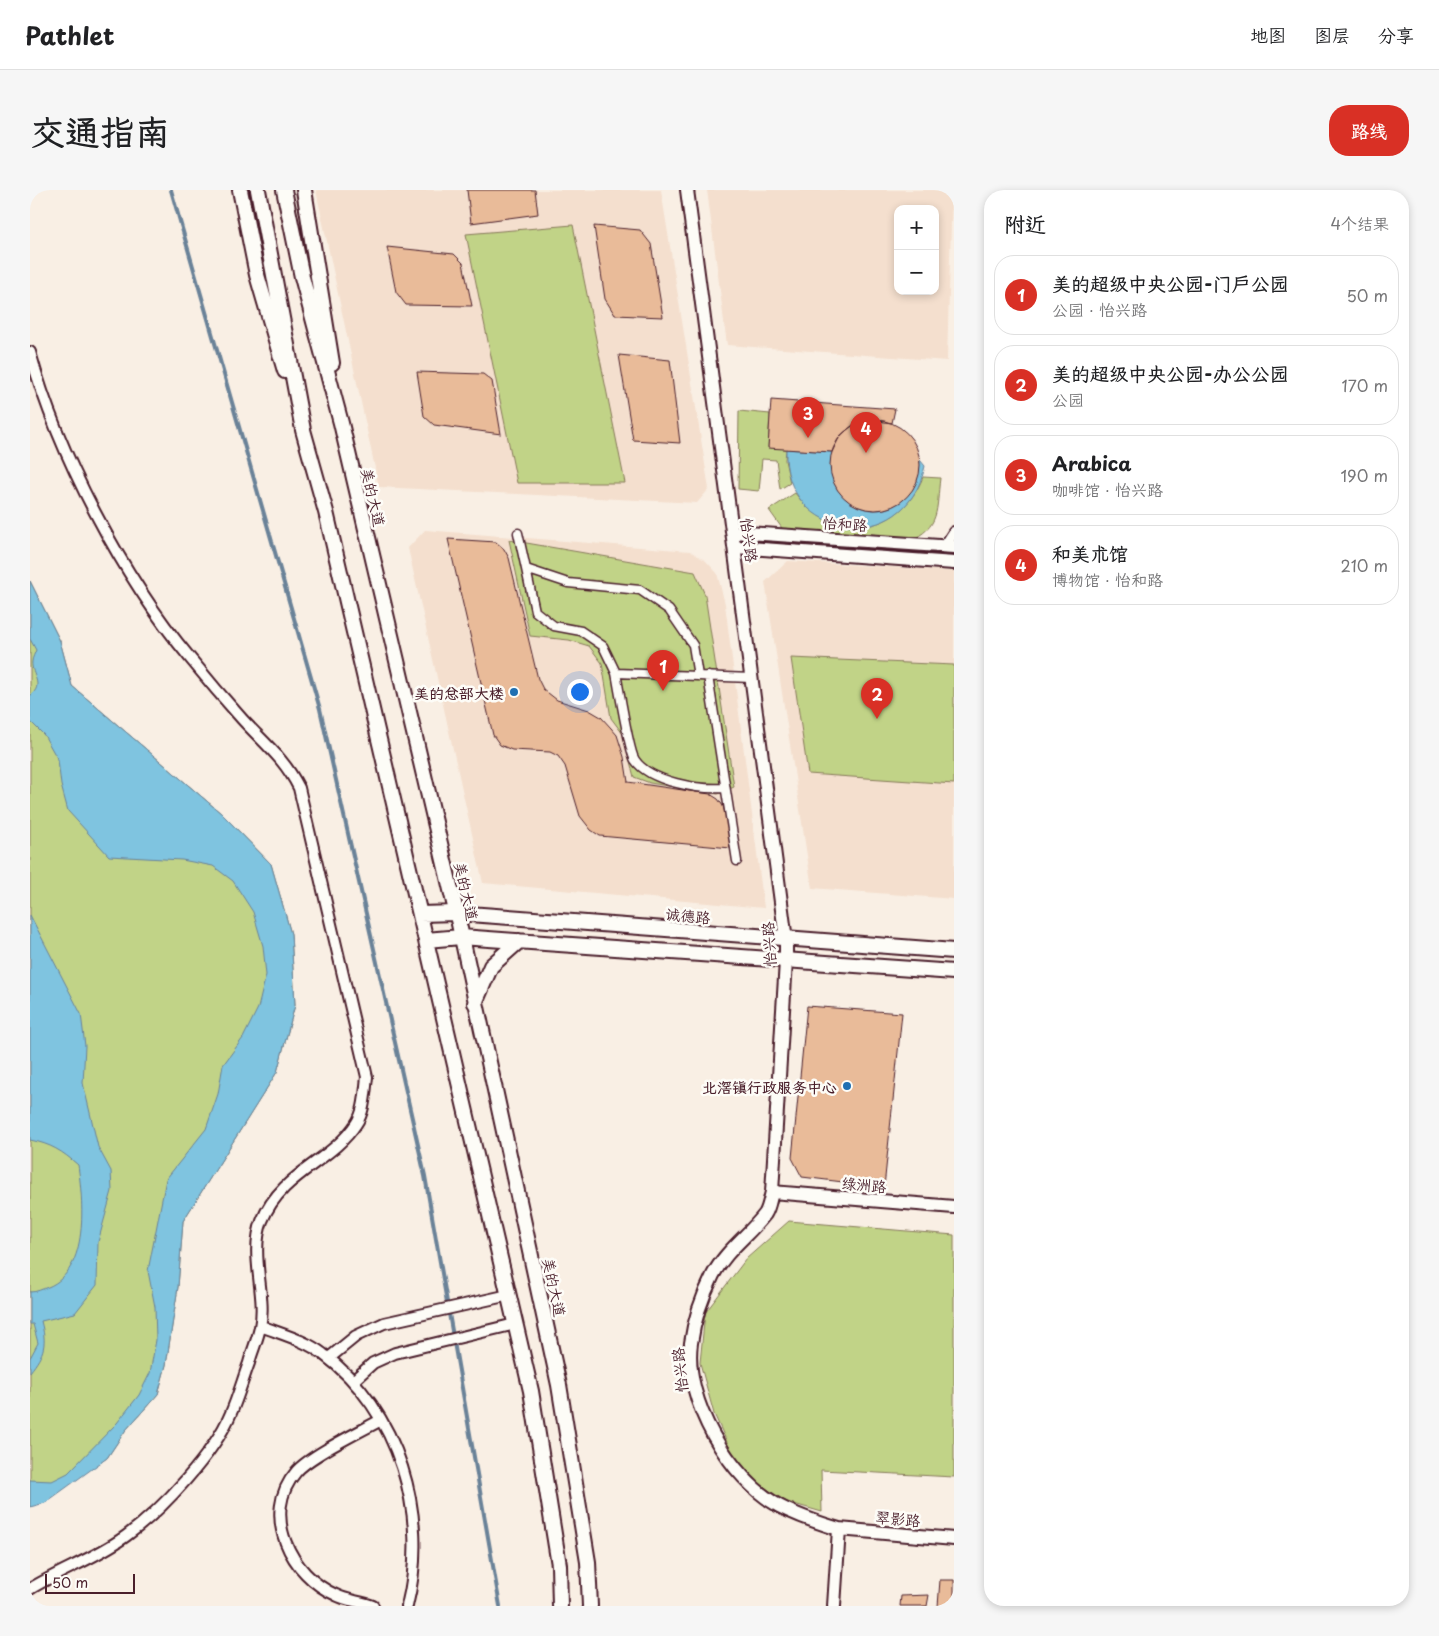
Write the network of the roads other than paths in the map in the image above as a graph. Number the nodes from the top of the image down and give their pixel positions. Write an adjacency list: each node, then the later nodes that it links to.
1 (240, 190): 8 (main road)
2 (258, 190): 8 (main road)
3 (284, 190): 7 (main road, 美的大道)
4 (304, 190): 7 (main road)
5 (687, 190): 9 (street, 怡兴路)
6 (30, 352): 36 (street)
7 (341, 423): 22 (main road, 美的大道)
8 (303, 430): 23 (main road)
9 (733, 532): 12 (street, 怡和路); 13 (street, 怡兴路)
10 (954, 532): 12 (street)
11 (518, 533): 15 (street)
12 (950, 546)
13 (735, 547): 14 (street); 19 (street, 怡兴路)
14 (954, 563)
15 (526, 569): 16 (street); 17 (street)
16 (616, 673): 17 (street); 20 (street)
17 (698, 676): 18 (street)
18 (708, 676): 19 (street); 20 (street)
19 (752, 678): 26 (street, 怡兴路)
20 (725, 788): 21 (street)
21 (737, 861)
22 (456, 913): 23 (main road, 诚德路); 24 (main road, 美的大道); 26 (main road, 诚德路)
23 (420, 914): 25 (main road)
24 (461, 937): 25 (main road); 27 (main road); 31 (main road, 美的大道)
25 (426, 940): 34 (main road)
26 (786, 940): 28 (main road, 诚德路); 29 (street, 怡兴路)
27 (519, 941): 29 (main road); 31 (main road)
28 (954, 951)
29 (786, 961): 30 (main road); 32 (street, 怡兴路)
30 (954, 972)
31 (475, 1002): 46 (main road, 美的大道)
32 (772, 1192): 33 (street, 绿洲路); 40 (street, 怡兴路)
33 (954, 1207)
34 (509, 1295): 35 (main road); 37 (street)
35 (515, 1324): 38 (street); 45 (main road)
36 (261, 1326): 37 (street); 42 (street)
37 (328, 1358): 38 (street)
38 (353, 1380): 39 (street)
39 (381, 1420): 43 (street); 44 (street)
40 (839, 1529): 41 (street, 翠影路); 47 (street)
41 (954, 1539)
42 (30, 1589)
43 (373, 1606)
44 (407, 1606)
45 (560, 1606)
46 (590, 1606)
47 (834, 1606)

